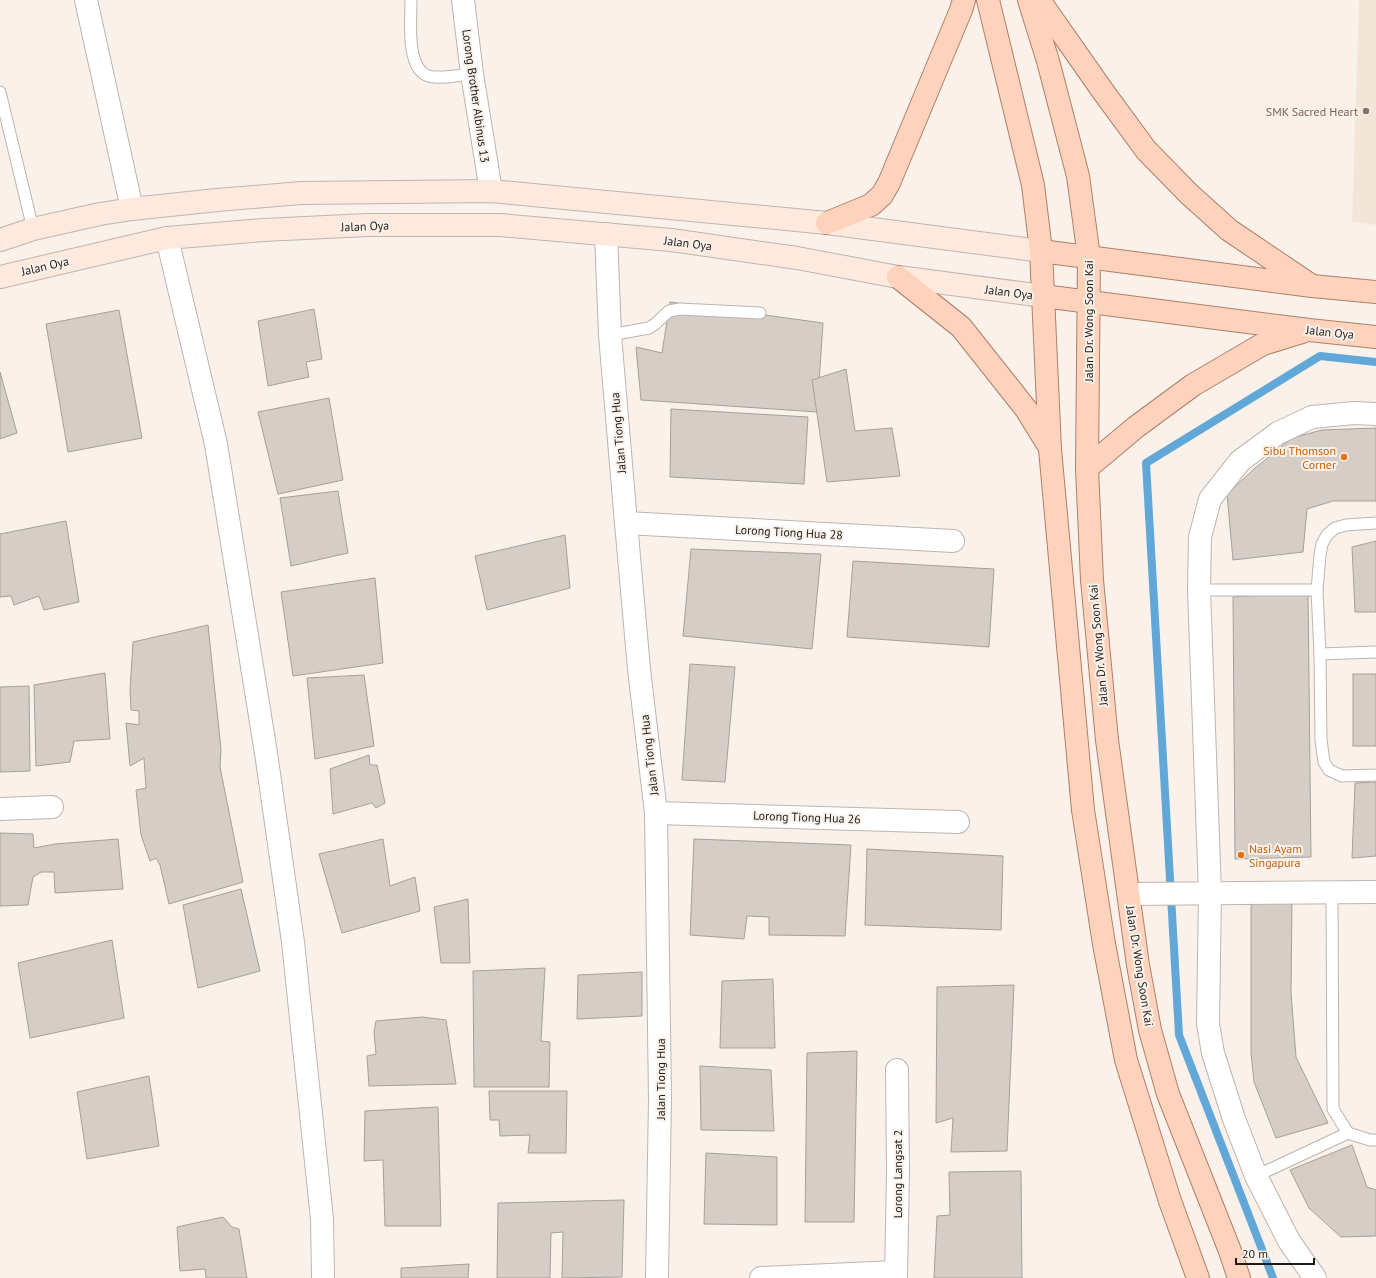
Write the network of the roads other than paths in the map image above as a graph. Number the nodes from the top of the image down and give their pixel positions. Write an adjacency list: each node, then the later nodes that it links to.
1 (86, 0): 11 (street)
2 (411, 0): 8 (lane)
3 (463, 0): 8 (street, Lorong Brother Albinus 13)
4 (964, 0): 12 (main road)
5 (988, 0): 17 (main road)
6 (1028, 0): 18 (main road, Jalan Dr. Wong Soon Kai)
7 (1039, 0): 21 (main road)
8 (472, 74): 10 (street, Lorong Brother Albinus 13)
9 (0, 92): 13 (lane)
10 (490, 191): 11 (main road); 12 (main road)
11 (132, 209): 13 (main road)
12 (827, 223): 17 (main road)
13 (33, 229): 16 (main road)
14 (606, 234): 15 (main road, Jalan Oya); 20 (main road, Jalan Oya); 27 (street, Jalan Tiong Hua)
15 (167, 238): 19 (main road, Jalan Oya); 53 (street)
16 (0, 240)
17 (1041, 251): 18 (main road); 23 (main road)
18 (1089, 256): 21 (main road); 24 (main road, Jalan Dr. Wong Soon Kai)
19 (0, 277)
20 (898, 278): 23 (main road, Jalan Oya); 30 (main road)
21 (1312, 286): 22 (main road)
22 (1376, 292)
23 (1043, 296): 24 (main road, Jalan Oya); 30 (main road)
24 (1089, 302): 26 (main road, Jalan Oya); 31 (main road, Jalan Dr. Wong Soon Kai)
25 (760, 313): 27 (lane)
26 (1309, 330): 28 (main road, Jalan Oya); 31 (main road)
27 (610, 335): 32 (street, Jalan Tiong Hua)
28 (1376, 337)
29 (1376, 414): 35 (street)
30 (1050, 449): 56 (main road)
31 (1087, 468): 47 (main road, Jalan Dr. Wong Soon Kai)
32 (626, 523): 34 (street, Lorong Tiong Hua 28); 42 (street, Jalan Tiong Hua)
33 (1376, 523): 36 (lane)
34 (953, 541)
35 (1199, 590): 36 (lane); 45 (street)
36 (1317, 590): 38 (lane)
37 (1376, 652): 38 (lane)
38 (1320, 654): 39 (lane)
39 (1376, 775)
40 (52, 808): 41 (street)
41 (0, 809)
42 (656, 813): 43 (street, Lorong Tiong Hua 26); 54 (street, Jalan Tiong Hua)
43 (958, 822)
44 (1376, 892): 46 (street)
45 (1200, 893): 46 (street); 47 (street); 51 (street)
46 (1332, 893): 49 (lane)
47 (1129, 894): 57 (main road, Jalan Dr. Wong Soon Kai)
48 (897, 1070): 52 (street, Lorong Langsat 2)
49 (1348, 1133): 50 (lane); 51 (lane)
50 (1376, 1140)
51 (1256, 1176): 58 (street)
52 (896, 1275): 55 (street)
53 (323, 1278)
54 (657, 1278)
55 (761, 1278)
56 (1198, 1278)
57 (1239, 1278)
58 (1315, 1278)

